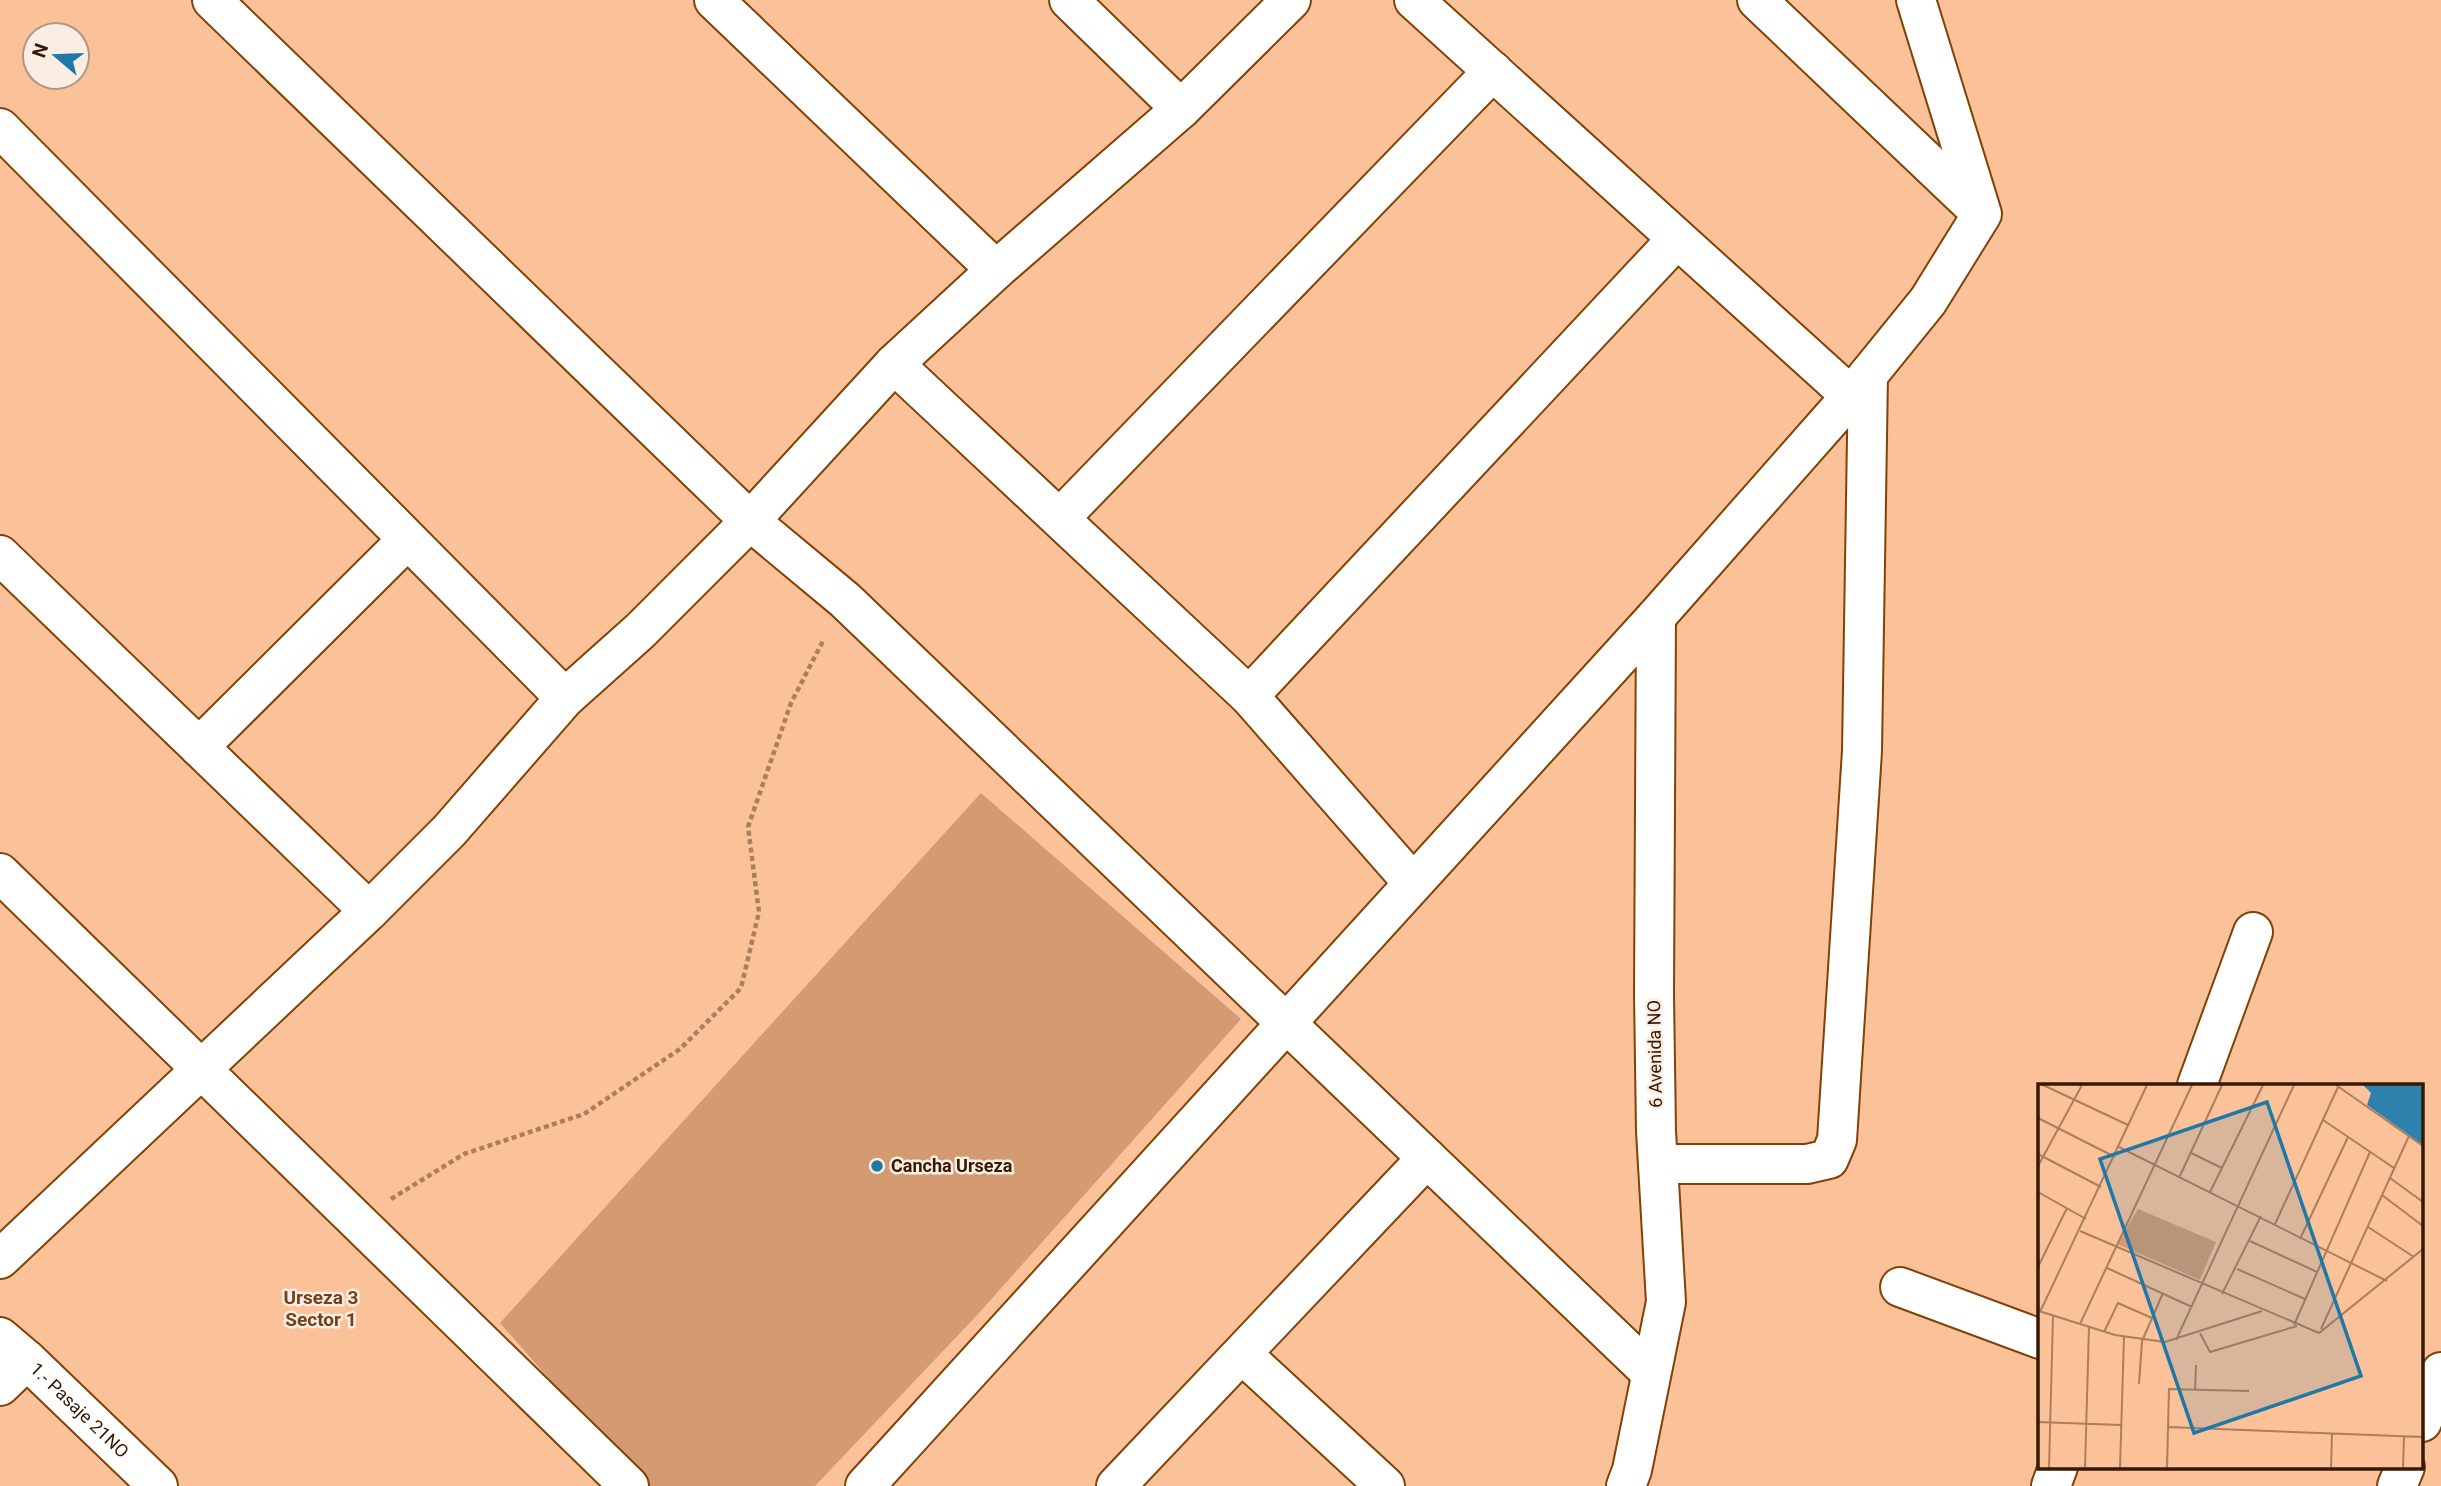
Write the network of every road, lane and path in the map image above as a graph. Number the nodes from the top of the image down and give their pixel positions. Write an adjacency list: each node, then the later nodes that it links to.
1 (212, 0): 17 (street)
2 (714, 0): 13 (street)
3 (1069, 0): 9 (street)
4 (1291, 0): 9 (street)
5 (1414, 0): 8 (street)
6 (1757, 0): 11 (street)
7 (1916, 0): 11 (street)
8 (1493, 71): 12 (street); 16 (street)
9 (1181, 109): 13 (street)
10 (0, 128): 18 (street)
11 (1982, 214): 15 (street)
12 (1677, 239): 15 (street); 22 (street)
13 (996, 270): 14 (street)
14 (894, 365): 16 (street); 17 (street)
15 (1860, 386): 21 (street); 33 (street)
16 (1060, 517): 22 (street)
17 (750, 521): 20 (street); 23 (street)
18 (407, 540): 23 (street); 24 (street)
19 (0, 555): 24 (street)
20 (845, 600): 29 (street); 34 (path)
21 (1656, 617): 26 (street); 33 (street, 6 Avenida NO)
22 (1249, 696): 26 (street)
23 (565, 698): 27 (street)
24 (199, 747): 27 (street)
25 (0, 873): 30 (street)
26 (1413, 883): 29 (street)
27 (369, 911): 30 (street)
28 (2253, 932): 31 (street)
29 (1286, 1023): 32 (street); 47 (street)
30 (202, 1069): 34 (street); 35 (street)
31 (2197, 1084)
32 (1427, 1158): 38 (street); 41 (street)
33 (1658, 1164): 41 (street, 6 Avenida NO)
34 (357, 1219): 46 (street)
35 (0, 1259)
36 (1900, 1287): 37 (street)
37 (2038, 1338)
38 (1242, 1354): 48 (street); 49 (street)
39 (9, 1361): 45 (street, 1.- Pasaje 21NO)
40 (2441, 1372): 42 (street)
41 (1651, 1373): 50 (street, 6 Avenida NO)
42 (2424, 1417)
43 (2058, 1468): 51 (street)
44 (2404, 1468): 52 (street)
45 (158, 1486)
46 (629, 1486)
47 (865, 1486)
48 (1116, 1486)
49 (1385, 1486)
50 (1626, 1486)
51 (2051, 1486)
52 (2397, 1486)

